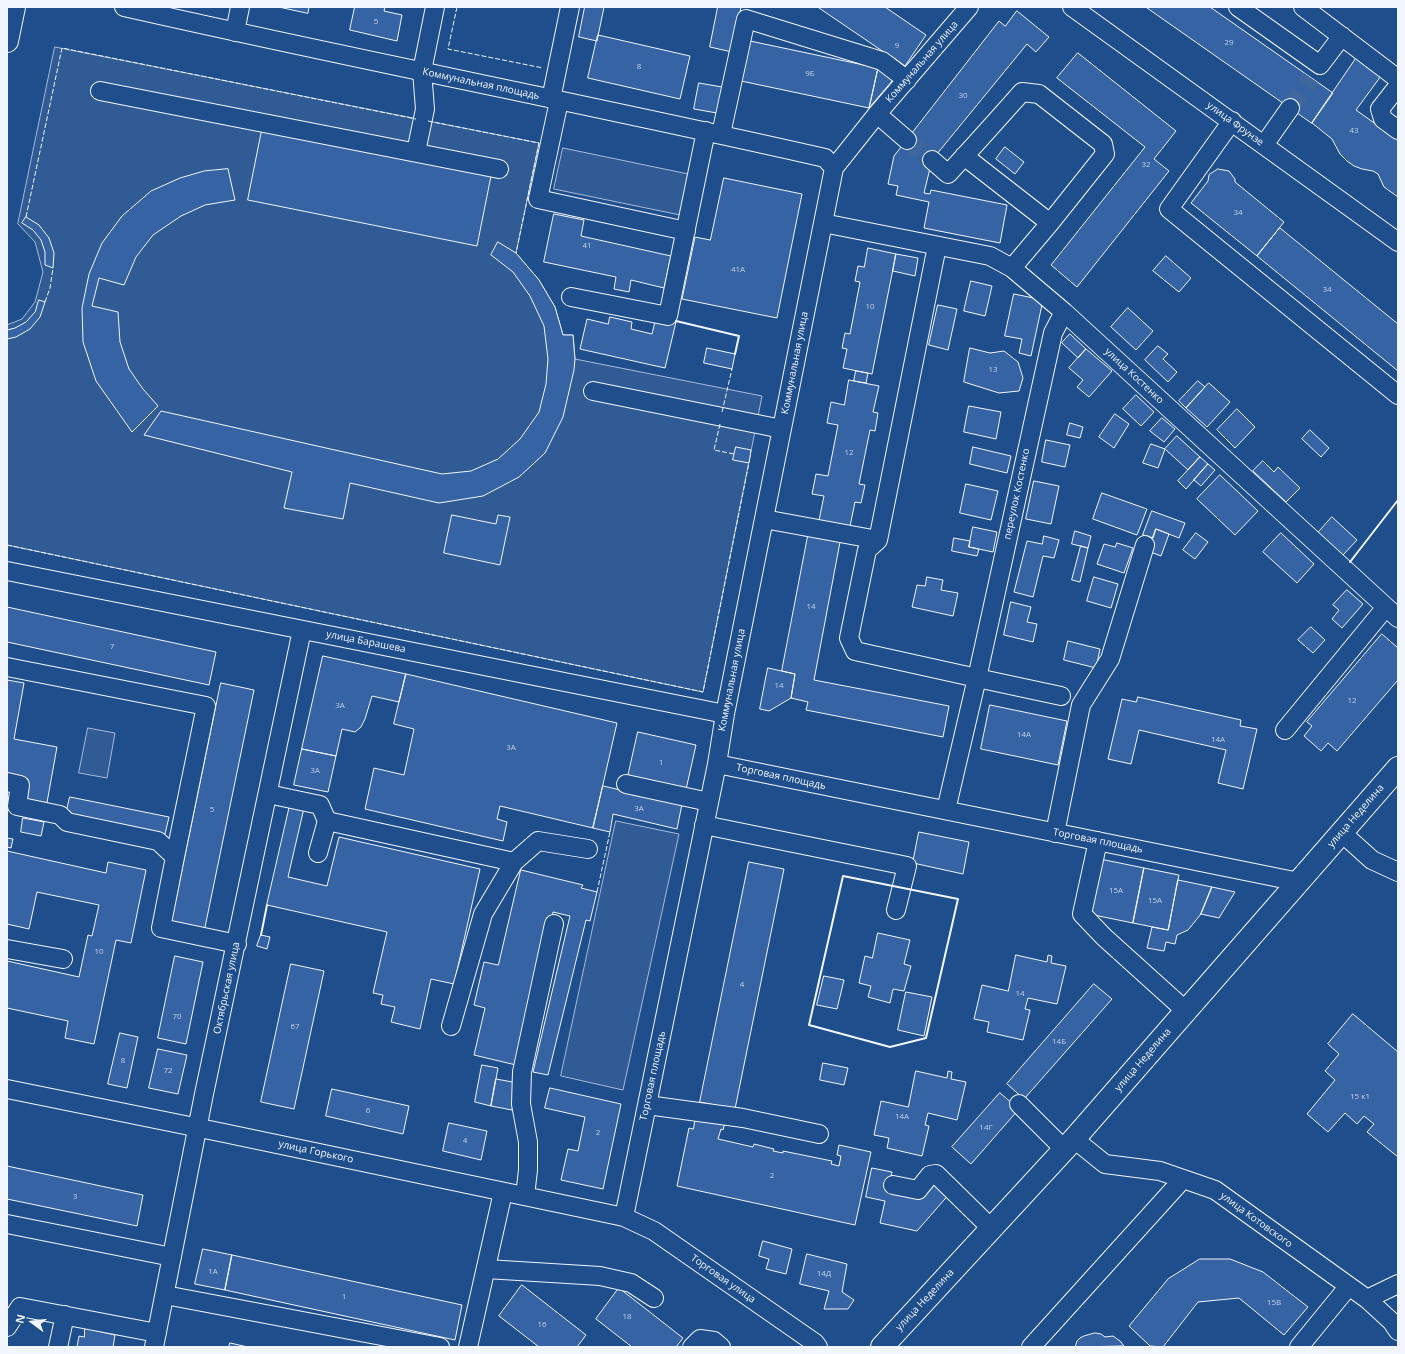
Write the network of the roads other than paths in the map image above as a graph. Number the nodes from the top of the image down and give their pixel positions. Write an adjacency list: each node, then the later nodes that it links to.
1 (14, 7): 12 (main road)
2 (124, 7): 10 (street, Коммунальная площадь)
3 (240, 7): 10 (street)
4 (435, 7): 13 (street)
5 (570, 7): 18 (street)
6 (969, 7): 15 (street, Коммунальная улица)
7 (1072, 7): 21 (street, улица Фрунзе)
8 (1238, 7): 11 (street)
9 (1303, 7): 11 (street)
10 (234, 32): 13 (street, Коммунальная площадь)
11 (1342, 36): 14 (street)
12 (7, 42)
13 (422, 71): 18 (street, Коммунальная площадь); 26 (street)
14 (1398, 79)
15 (906, 80): 20 (street, Коммунальная улица); 23 (street)
16 (1398, 86): 22 (street)
17 (100, 91): 26 (street)
18 (555, 100): 23 (street, Коммунальная площадь); 33 (street)
19 (1290, 108): 25 (street)
20 (877, 114): 24 (street); 29 (street, Коммунальная улица)
21 (1232, 122): 25 (street, улица Фрунзе); 40 (street)
22 (1398, 130)
23 (714, 133): 29 (street, Коммунальная площадь); 33 (street)
24 (907, 140)
25 (1264, 145): 34 (street, улица Фрунзе)
26 (416, 152): 30 (street)
27 (964, 156): 28 (street); 32 (street); 32 (street)
28 (932, 160)
29 (834, 168): 31 (street, Коммунальная улица)
30 (499, 169)
31 (823, 223): 35 (street, улица Костенко); 41 (street, Коммунальная улица)
32 (1050, 223): 36 (street)
33 (686, 231): 37 (street)
34 (1398, 242)
35 (937, 246): 36 (street, улица Костенко); 43 (street)
36 (1012, 268): 38 (street, улица Костенко)
37 (571, 296)
38 (1064, 312): 46 (street, улица Костенко); 49 (street, переулок Костенко)
39 (593, 391): 41 (street)
40 (1398, 395)
41 (782, 429): 42 (street, Коммунальная улица)
42 (764, 519): 43 (street); 51 (street, Коммунальная улица)
43 (878, 540): 49 (street)
44 (1145, 545): 62 (street)
45 (7, 571): 47 (street, улица Барашева)
46 (1392, 613): 52 (street)
47 (302, 630): 51 (street, улица Барашева); 57 (street, Октябрьская улица)
48 (7, 667): 67 (street)
49 (977, 678): 50 (street); 59 (street, переулок Костенко)
50 (1061, 696)
51 (725, 714): 53 (street, Коммунальная улица)
52 (1285, 730)
53 (717, 764): 58 (street, Торговая площадь); 59 (street, Торговая площадь)
54 (1398, 768): 63 (main road, улица Неделина)
55 (7, 782): 67 (street)
56 (626, 784): 58 (street)
57 (268, 794): 60 (street); 73 (street, Октябрьская улица)
58 (709, 802): 61 (street, Торговая площадь)
59 (946, 810): 62 (street, Торговая площадь)
60 (327, 821): 66 (street); 68 (street)
61 (704, 825): 71 (street); 80 (street, Торговая площадь)
62 (1055, 833): 64 (street, Торговая площадь)
63 (1342, 833): 69 (street); 70 (main road, улица Неделина)
64 (1098, 841): 70 (street, Торговая площадь); 76 (street)
65 (588, 849): 68 (street)
66 (318, 853)
67 (175, 857): 73 (street)
68 (514, 862): 77 (street)
69 (1398, 872)
70 (1299, 882): 76 (main road, улица Неделина)
71 (896, 910)
72 (554, 924): 87 (street)
73 (237, 944): 81 (street, Октябрьская улица)
74 (7, 949): 75 (street)
75 (63, 959)
76 (1186, 1011): 83 (main road, улица Неделина)
77 (451, 1026)
78 (7, 1089): 81 (street, улица Горького)
79 (1018, 1104): 83 (street, улица Котовского)
80 (647, 1105): 82 (street); 88 (street, Торговая площадь)
81 (198, 1128): 86 (street, улица Горького); 91 (street, Октябрьская улица)
82 (819, 1134)
83 (1069, 1144): 84 (street, улица Котовского); 90 (main road, улица Неделина)
84 (1183, 1179): 94 (street, улица Котовского); 109 (street)
85 (893, 1185): 90 (street)
86 (503, 1192): 87 (street, улица Горького); 92 (street)
87 (525, 1196): 88 (street, улица Горького)
88 (624, 1217): 107 (street, Торговая улица)
89 (7, 1224): 91 (street)
90 (991, 1228): 108 (main road, улица Неделина)
91 (172, 1256): 95 (street, Октябрьская улица)
92 (486, 1269): 96 (street); 104 (street)
93 (1398, 1284): 97 (street)
94 (1348, 1287): 97 (street, улица Котовского); 110 (street)
95 (165, 1295): 101 (street, Октябрьская улица); 103 (street)
96 (654, 1298)
97 (1367, 1299): 100 (street, улица Котовского)
98 (65, 1315): 99 (street); 101 (street); 102 (street)
99 (7, 1327)
100 (1398, 1331)
101 (156, 1340)
102 (58, 1347)
103 (440, 1347)
104 (468, 1347)
105 (692, 1347): 106 (street)
106 (721, 1347)
107 (818, 1347)
108 (882, 1347)
109 (1031, 1347)
110 (1299, 1347)

